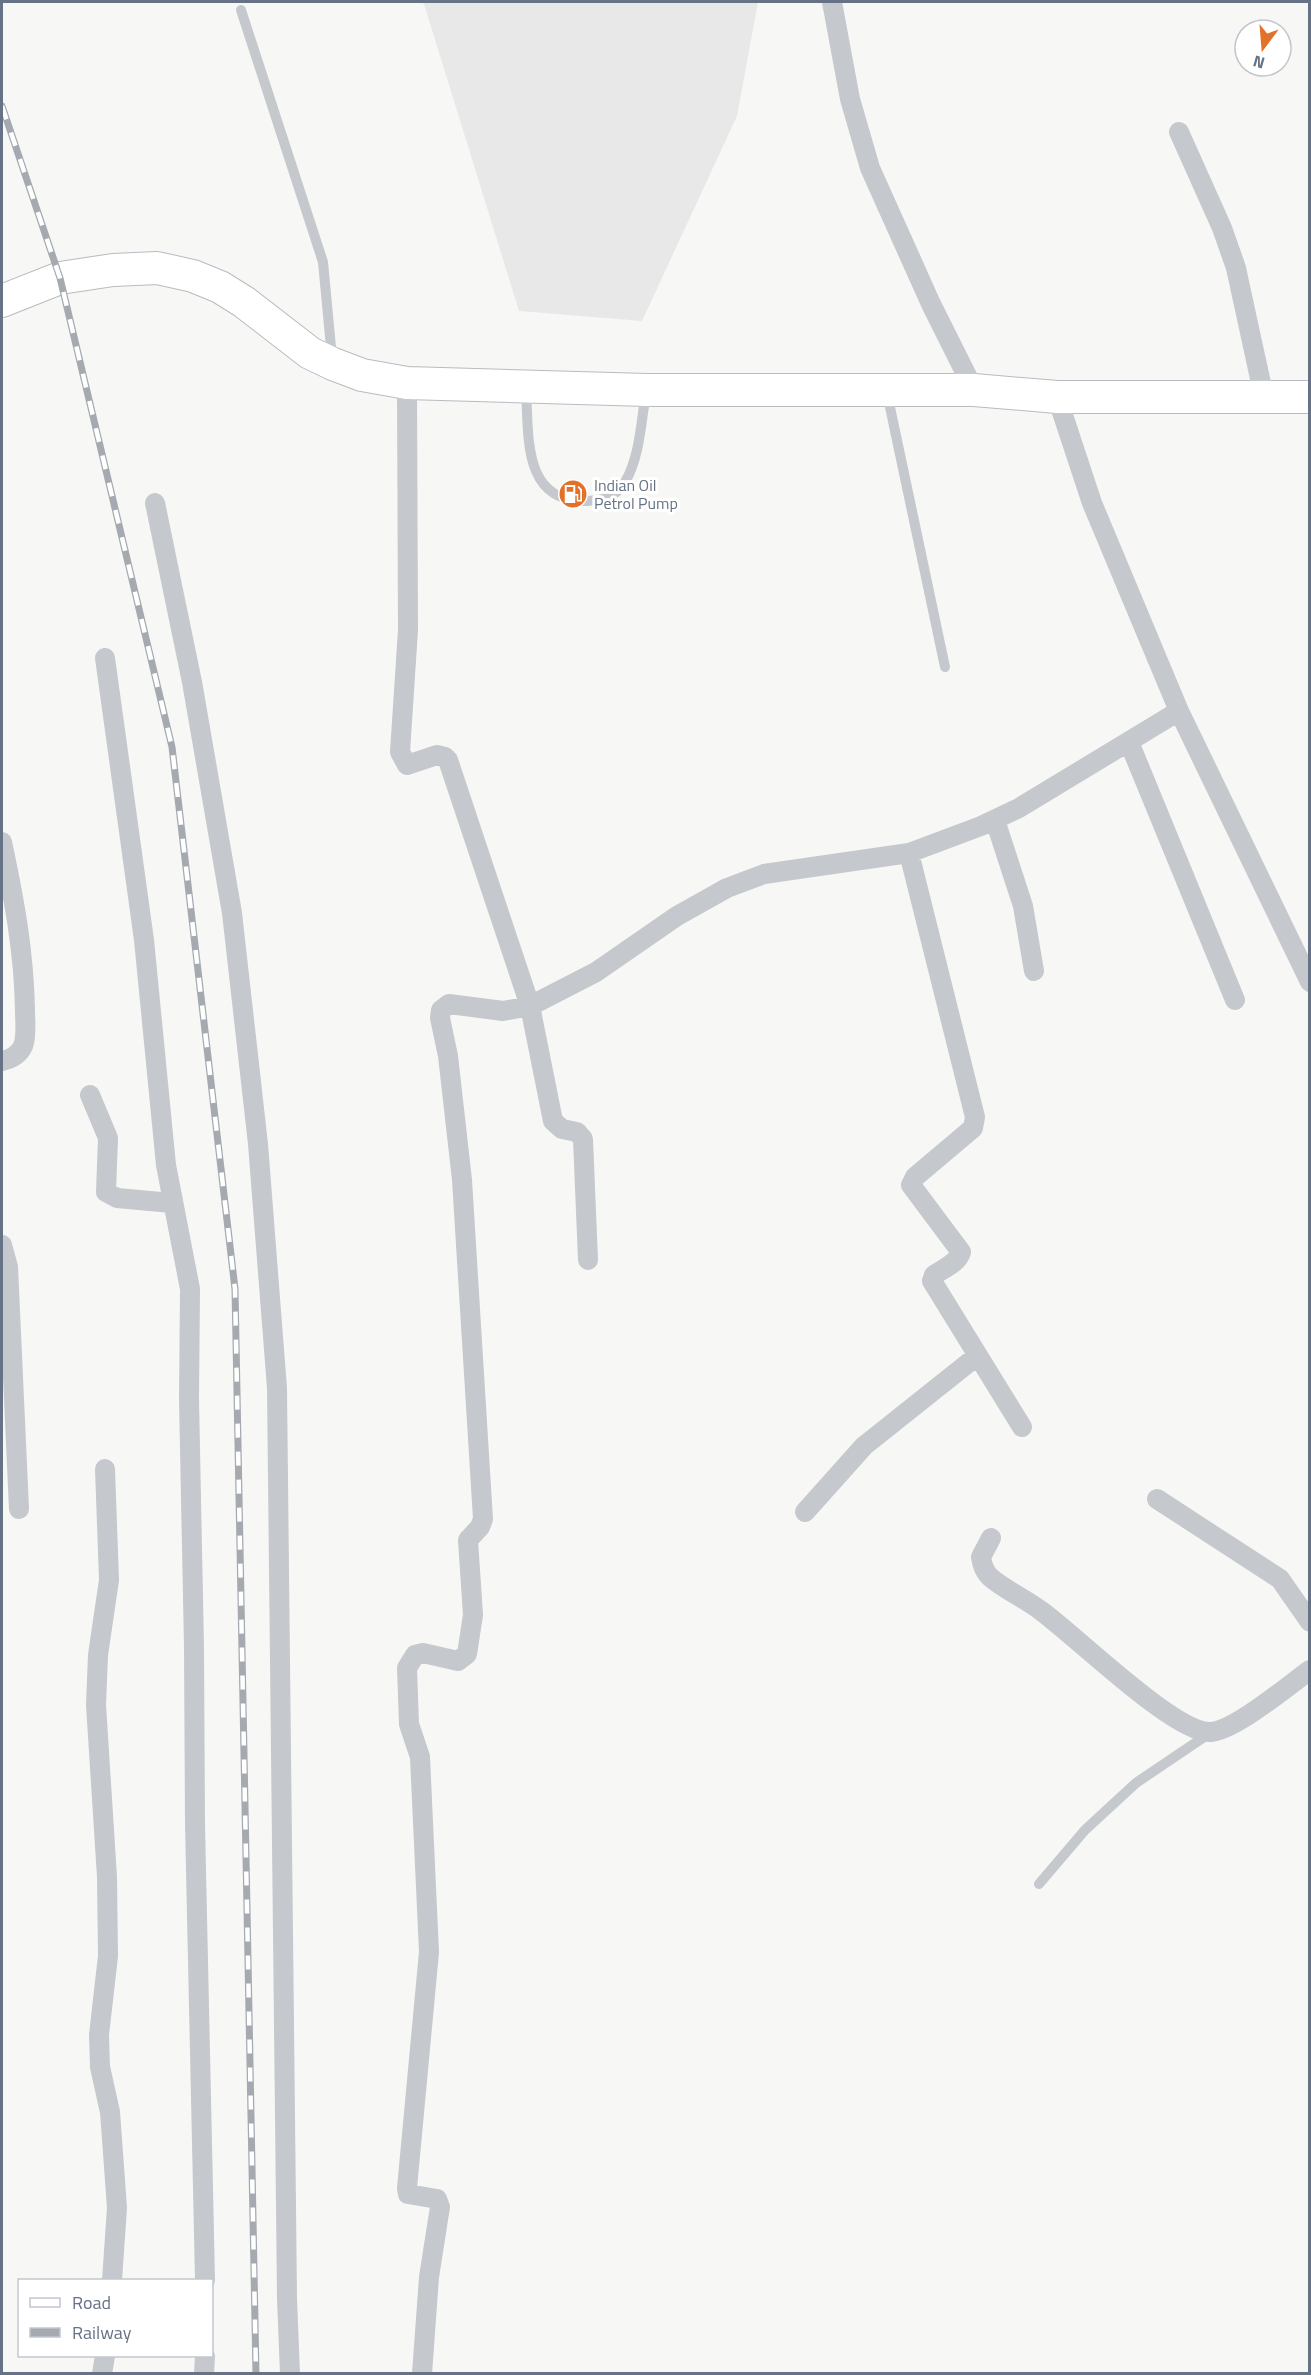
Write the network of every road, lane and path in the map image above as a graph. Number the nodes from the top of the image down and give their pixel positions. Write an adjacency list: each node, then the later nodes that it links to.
1 (832, 2): 10 (street)
2 (241, 10): 5 (lane)
3 (1179, 132): 12 (street)
4 (2, 301): 5 (main road)
5 (333, 364): 6 (main road)
6 (407, 383): 7 (main road); 25 (street)
7 (526, 387): 8 (main road); 8 (lane)
8 (647, 390): 9 (main road)
9 (886, 390): 10 (main road); 16 (lane)
10 (974, 390): 11 (main road)
11 (1057, 397): 12 (main road); 17 (street)
12 (1264, 397): 13 (main road)
13 (1310, 397)
14 (155, 503): 48 (street)
15 (105, 658): 28 (street)
16 (945, 667)
17 (1179, 711): 18 (street); 23 (street)
18 (1129, 742): 19 (street); 24 (street)
19 (995, 820): 21 (street); 22 (street)
20 (2, 842): 26 (street)
21 (909, 854): 25 (street); 31 (street)
22 (1035, 971)
23 (1310, 982)
24 (1235, 1000)
25 (530, 1006): 30 (street); 49 (street)
26 (2, 1061)
27 (90, 1095): 28 (street)
28 (172, 1203): 43 (street)
29 (2, 1245): 35 (street)
30 (588, 1260)
31 (977, 1356): 32 (street); 36 (street)
32 (1022, 1427)
33 (105, 1469): 42 (street)
34 (1156, 1499): 38 (street)
35 (19, 1509)
36 (805, 1512)
37 (991, 1538): 40 (street)
38 (1310, 1622)
39 (1310, 1670): 40 (street)
40 (1211, 1732): 41 (lane)
41 (1039, 1884)
42 (112, 2279)
43 (205, 2279)
44 (105, 2357): 46 (street)
45 (205, 2357): 47 (street)
46 (102, 2373)
47 (204, 2373)
48 (290, 2373)
49 (422, 2373)

